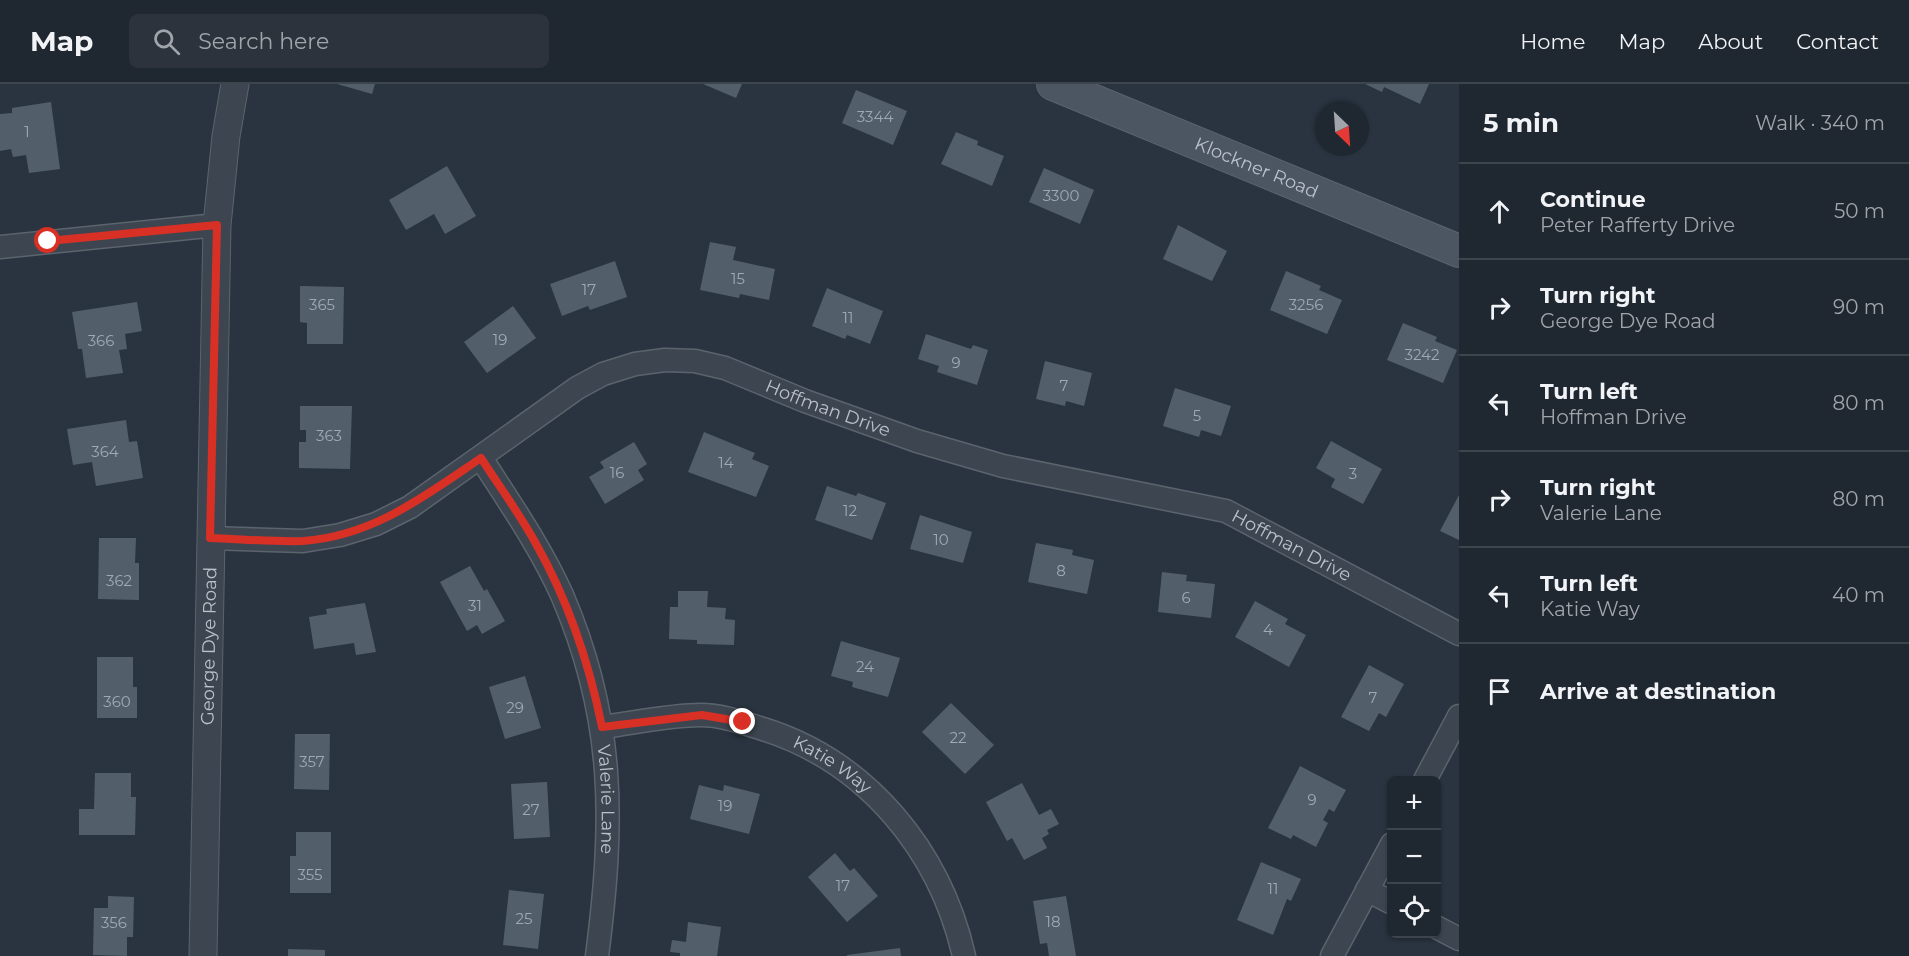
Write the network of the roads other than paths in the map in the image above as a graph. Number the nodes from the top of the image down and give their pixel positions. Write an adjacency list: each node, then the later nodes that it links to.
1 (235, 84): 3 (street, George Dye Road)
2 (1053, 84): 5 (main road, Klockner Road)
3 (217, 225): 4 (street); 7 (street, George Dye Road)
4 (0, 247)
5 (1459, 251)
6 (481, 458): 7 (street, Hoffman Drive); 8 (street, Hoffman Drive); 10 (street, Valerie Lane)
7 (210, 538): 17 (street, George Dye Road)
8 (1459, 634)
9 (1459, 716): 11 (street)
10 (602, 727): 18 (street, Valerie Lane); 19 (street, Katie Way)
11 (1427, 776)
12 (1387, 853): 13 (street)
13 (1367, 891): 14 (street); 20 (street)
14 (1387, 901)
15 (1441, 929): 16 (street)
16 (1459, 939)
17 (203, 956)
18 (597, 956)
19 (964, 956)
20 (1332, 956)

